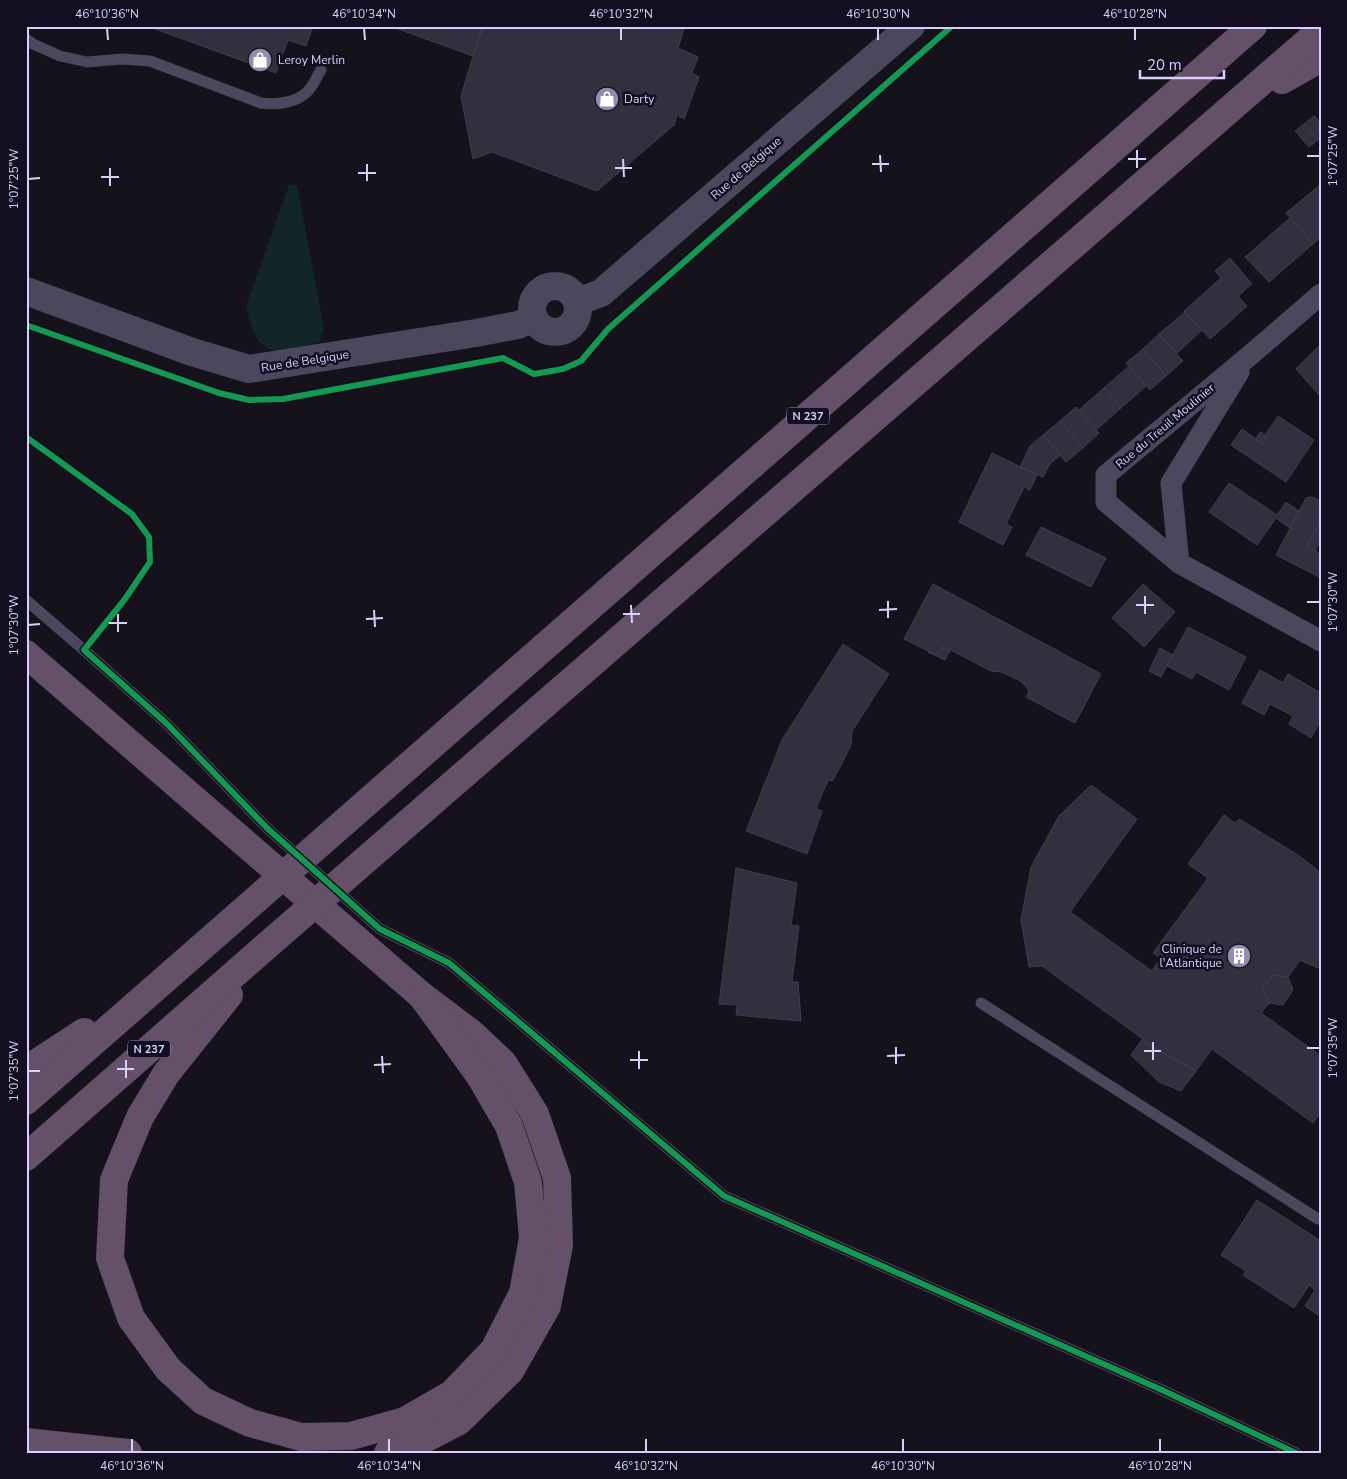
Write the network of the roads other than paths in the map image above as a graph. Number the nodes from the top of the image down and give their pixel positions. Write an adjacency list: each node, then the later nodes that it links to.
1 (911, 26): 8 (street, Rue de Belgique)
2 (1253, 26): 16 (highway, N 237)
3 (1321, 30): 7 (highway, N 237)
4 (26, 39): 6 (lane)
5 (1321, 58): 7 (highway)
6 (321, 70)
7 (1230, 109): 15 (highway, N 237)
8 (26, 291)
9 (1321, 294): 10 (street, Rue du Treuil Moulinier)
10 (1248, 357): 11 (street, Rue du Treuil Moulinier); 11 (street, Rue du Treuil Moulinier)
11 (1179, 563): 13 (street, Rue du Treuil Moulinier)
12 (26, 600): 26 (lane)
13 (1321, 641)
14 (26, 654): 17 (highway)
15 (271, 942): 17 (highway); 21 (highway, N 237)
16 (163, 981): 19 (highway); 20 (highway, N 237)
17 (422, 996): 25 (highway)
18 (981, 1003): 22 (lane)
19 (26, 1070)
20 (26, 1101)
21 (26, 1157)
22 (1318, 1219)
23 (26, 1442): 24 (highway)
24 (128, 1453)
25 (388, 1453)
26 (1296, 1453)

